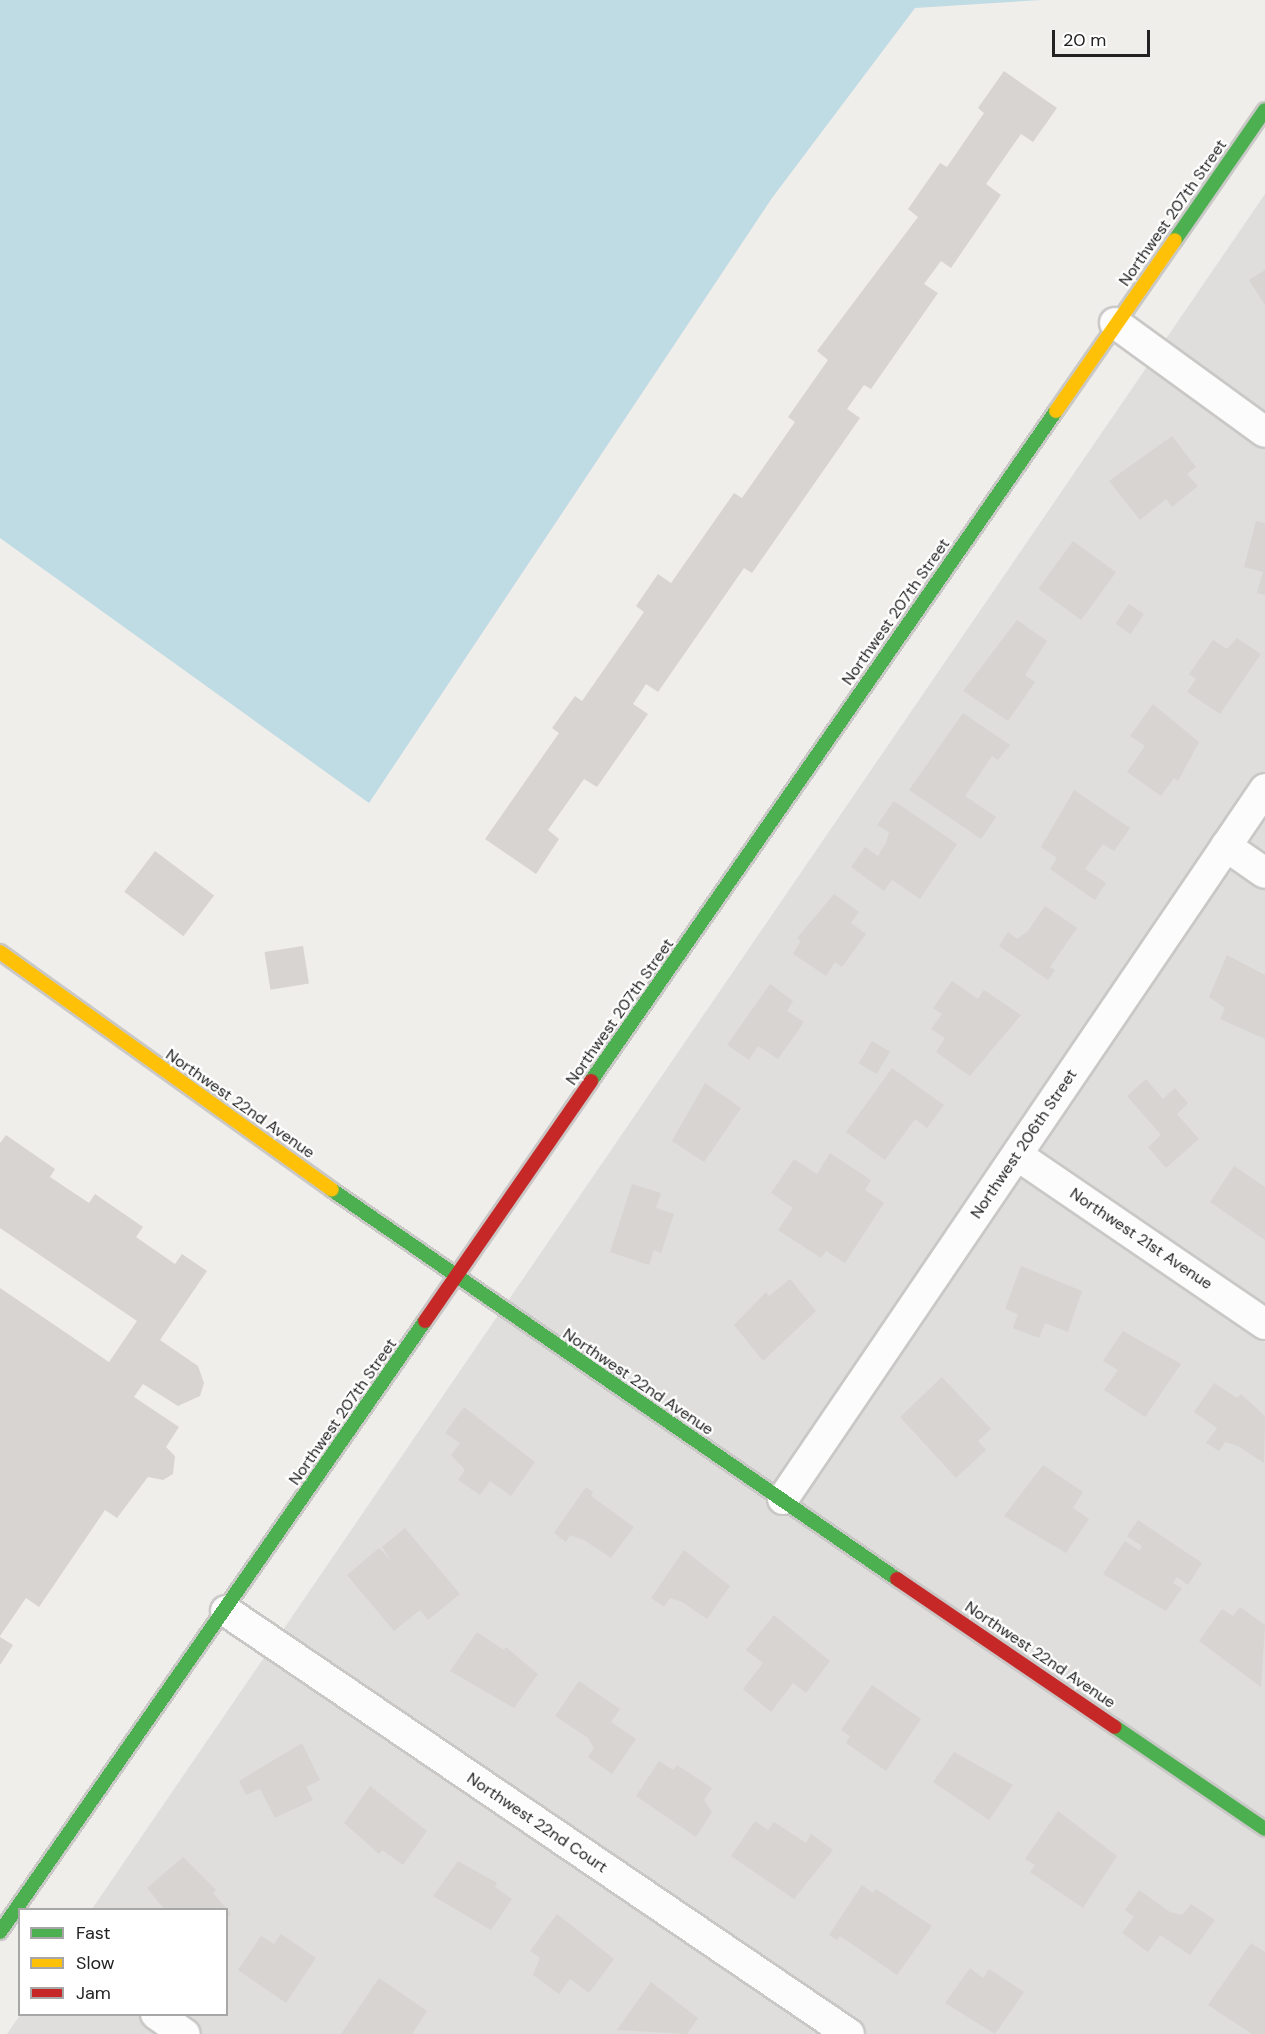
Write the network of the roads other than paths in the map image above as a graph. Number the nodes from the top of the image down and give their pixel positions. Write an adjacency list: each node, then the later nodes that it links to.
1 (1265, 110): 2 (street, Northwest 207th Street)
2 (1116, 323): 3 (street); 9 (street, Northwest 207th Street)
3 (1265, 432)
4 (1265, 789): 5 (street, Northwest 206th Street)
5 (1226, 846): 6 (street); 8 (street, Northwest 206th Street)
6 (1265, 873)
7 (0, 952): 9 (street, Northwest 22nd Avenue)
8 (1017, 1155): 10 (street, Northwest 21st Avenue); 11 (street, Northwest 206th Street)
9 (455, 1278): 11 (street, Northwest 22nd Avenue); 12 (street, Northwest 207th Street)
10 (1265, 1324)
11 (783, 1499): 13 (street, Northwest 22nd Avenue)
12 (226, 1611): 14 (street, Northwest 207th Street); 17 (street, Northwest 22nd Court)
13 (1265, 1829)
14 (20, 1908)
15 (159, 2016): 16 (street)
16 (185, 2034)
17 (849, 2034)

